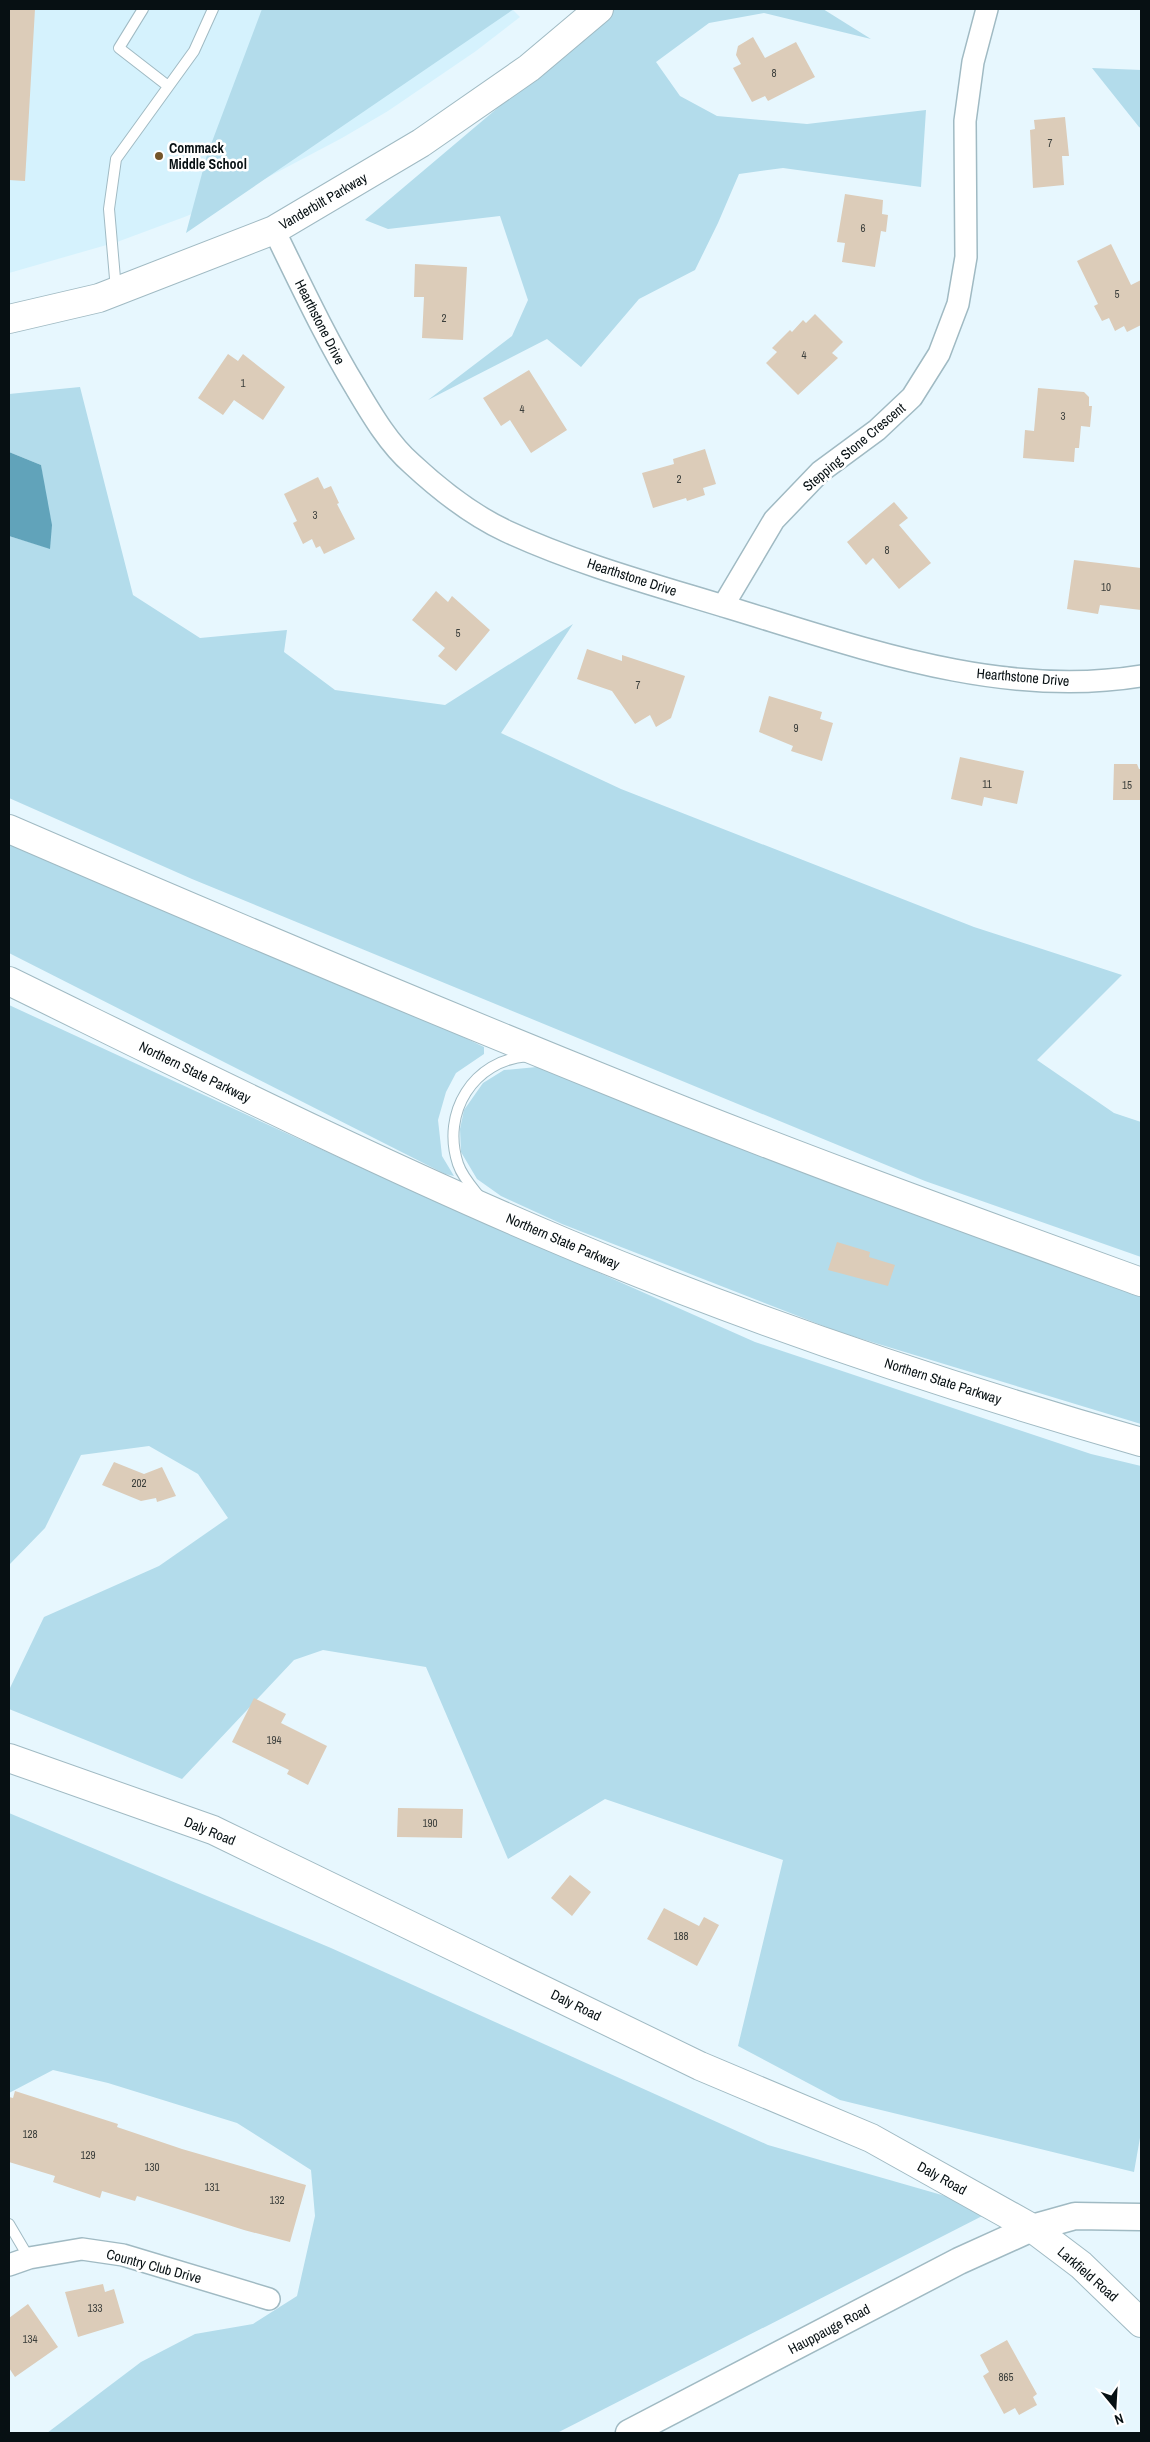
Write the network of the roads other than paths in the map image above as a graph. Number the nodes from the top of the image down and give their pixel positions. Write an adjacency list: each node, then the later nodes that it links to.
1 (143, 9): 5 (lane)
2 (213, 9): 5 (lane)
3 (598, 9): 6 (main road, Vanderbilt Parkway)
4 (987, 9): 9 (street, Stepping Stone Crescent)
5 (168, 86): 7 (lane)
6 (274, 230): 7 (main road, Vanderbilt Parkway); 9 (street, Hearthstone Drive)
7 (116, 291): 8 (main road, Vanderbilt Parkway)
8 (9, 318)
9 (723, 606): 10 (street, Hearthstone Drive)
10 (1141, 676)
11 (9, 829): 13 (main road)
12 (9, 981): 14 (main road, Northern State Parkway)
13 (546, 1055): 14 (lane); 15 (main road)
14 (489, 1210): 16 (main road, Northern State Parkway)
15 (1141, 1282)
16 (1141, 1442)
17 (9, 1758): 20 (main road, Daly Road)
18 (1141, 2217): 20 (street)
19 (9, 2224): 21 (lane)
20 (1032, 2228): 24 (main road, Larkfield Road); 25 (street, Hauppauge Road)
21 (29, 2258): 22 (street, Country Club Drive); 23 (street, Country Club Drive)
22 (9, 2265)
23 (269, 2299)
24 (1141, 2323)
25 (629, 2433)

